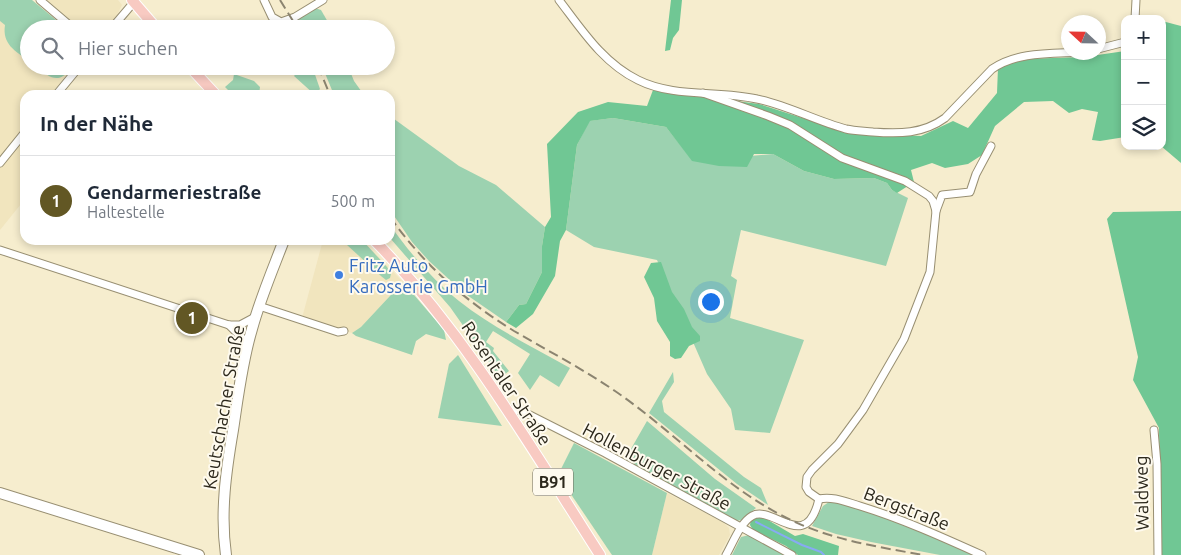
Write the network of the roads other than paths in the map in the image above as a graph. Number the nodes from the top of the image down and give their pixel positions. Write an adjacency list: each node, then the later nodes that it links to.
1 (40, 0): 9 (street)
2 (264, 0): 12 (street)
3 (323, 0): 7 (street)
4 (559, 0): 21 (street)
5 (1136, 0): 8 (street)
6 (133, 1): 10 (street); 11 (main road)
7 (311, 3): 13 (street)
8 (1135, 15)
9 (63, 20)
10 (118, 20)
11 (149, 20)
12 (277, 20)
13 (287, 20)
14 (1121, 43): 15 (street)
15 (1106, 47)
16 (1061, 54): 21 (street)
17 (73, 75): 19 (street)
18 (197, 75): 20 (main road)
19 (60, 90)
20 (211, 90)
21 (703, 93): 26 (street)
22 (20, 138): 24 (street)
23 (991, 146): 25 (street)
24 (0, 163)
25 (942, 195): 26 (street); 27 (street)
26 (929, 196): 27 (street)
27 (936, 211): 40 (street)
28 (282, 245): 31 (main road, Keutschacher Straße)
29 (379, 245): 37 (main road, Rosentaler Straße / B91)
30 (0, 250): 33 (street)
31 (259, 306): 32 (main road, Keutschacher Straße); 35 (street)
32 (255, 316): 33 (street); 34 (main road, Keutschacher Straße)
33 (234, 327): 34 (street); 36 (street)
34 (251, 331): 36 (main road, Keutschacher Straße)
35 (344, 331)
36 (247, 350): 43 (main road, Keutschacher Straße)
37 (506, 410): 41 (street, Hollenburger Straße); 44 (main road, Rosentaler Straße / B91)
38 (1154, 430): 48 (street, Waldweg)
39 (0, 493): 42 (main road)
40 (819, 500): 41 (street); 47 (street, Bergstraße)
41 (741, 528): 45 (street); 46 (street, Hollenburger Straße)
42 (199, 555)
43 (226, 555)
44 (600, 555)
45 (726, 555)
46 (792, 555)
47 (982, 555)
48 (1158, 555)

